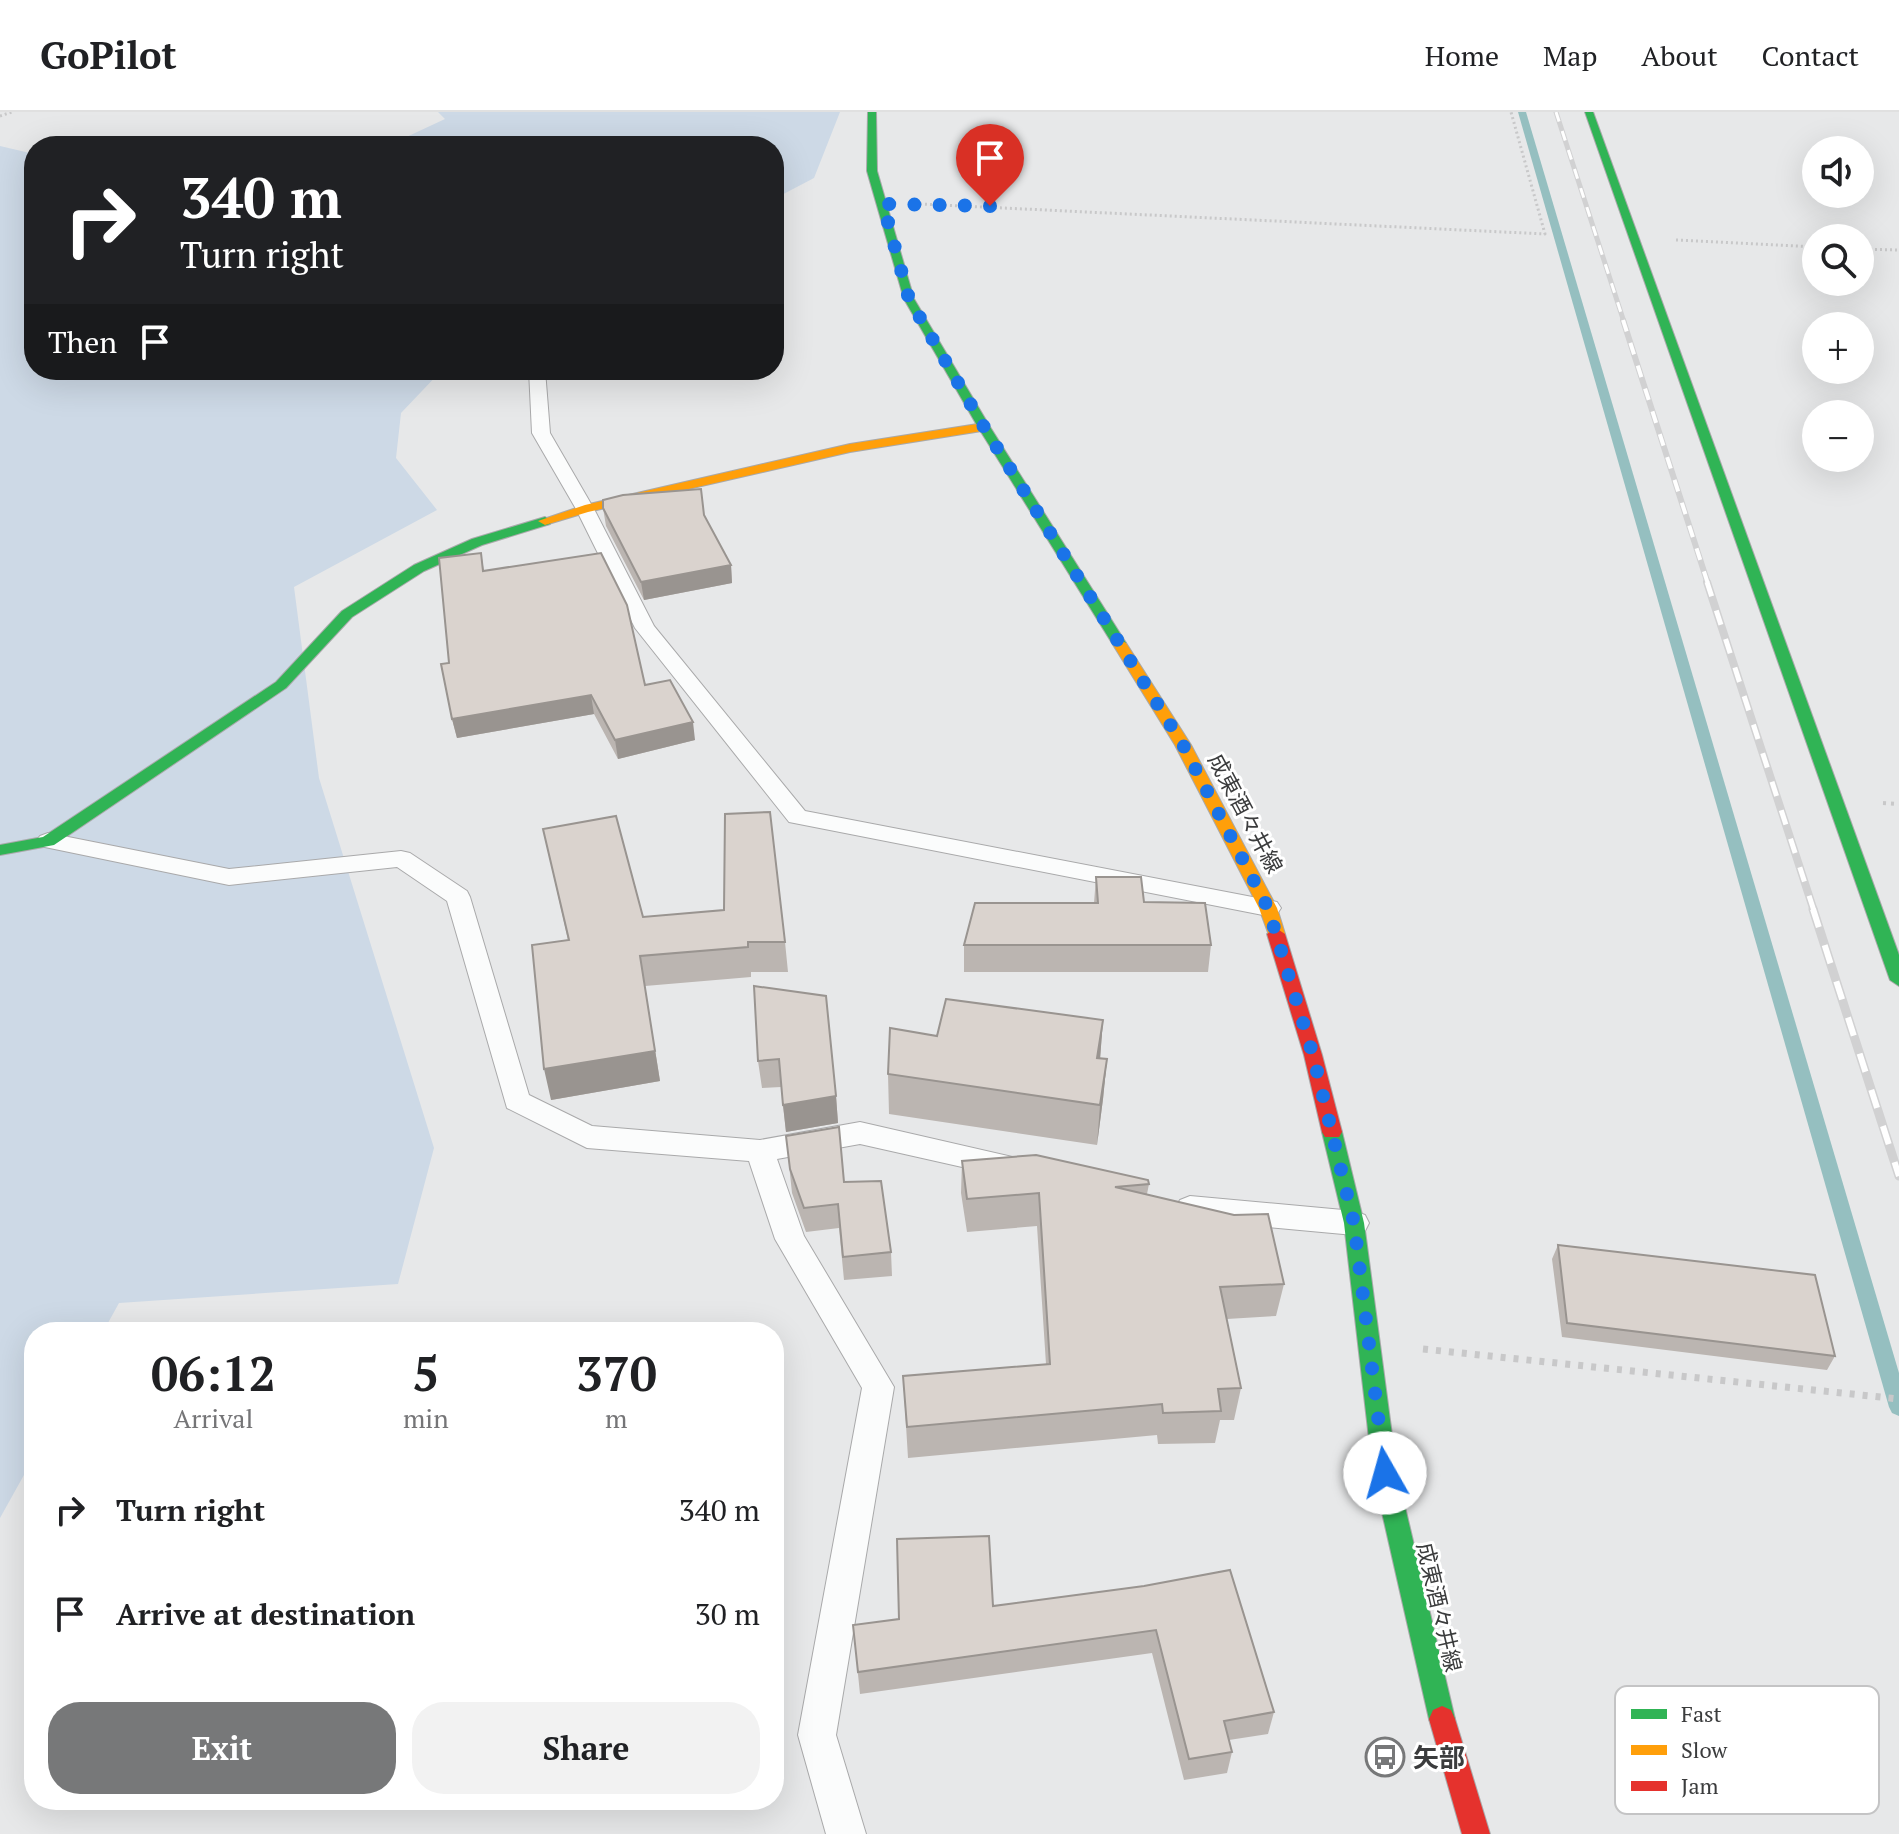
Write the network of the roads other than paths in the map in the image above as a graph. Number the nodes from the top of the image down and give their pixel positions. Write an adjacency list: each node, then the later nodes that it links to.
1 (872, 112): 4 (street, 成東酒々井線)
2 (1589, 112): 9 (street)
3 (538, 380): 5 (lane)
4 (984, 427): 5 (street); 8 (street, 成東酒々井線)
5 (585, 509): 6 (street); 8 (lane)
6 (48, 841): 7 (street); 10 (lane)
7 (0, 850)
8 (1268, 908): 13 (street, 成東酒々井線)
9 (1899, 980)
10 (760, 1151): 11 (lane); 14 (lane)
11 (1039, 1173)
12 (1159, 1201): 13 (lane)
13 (1354, 1223): 15 (street, 成東酒々井線)
14 (846, 1834)
15 (1476, 1834)

